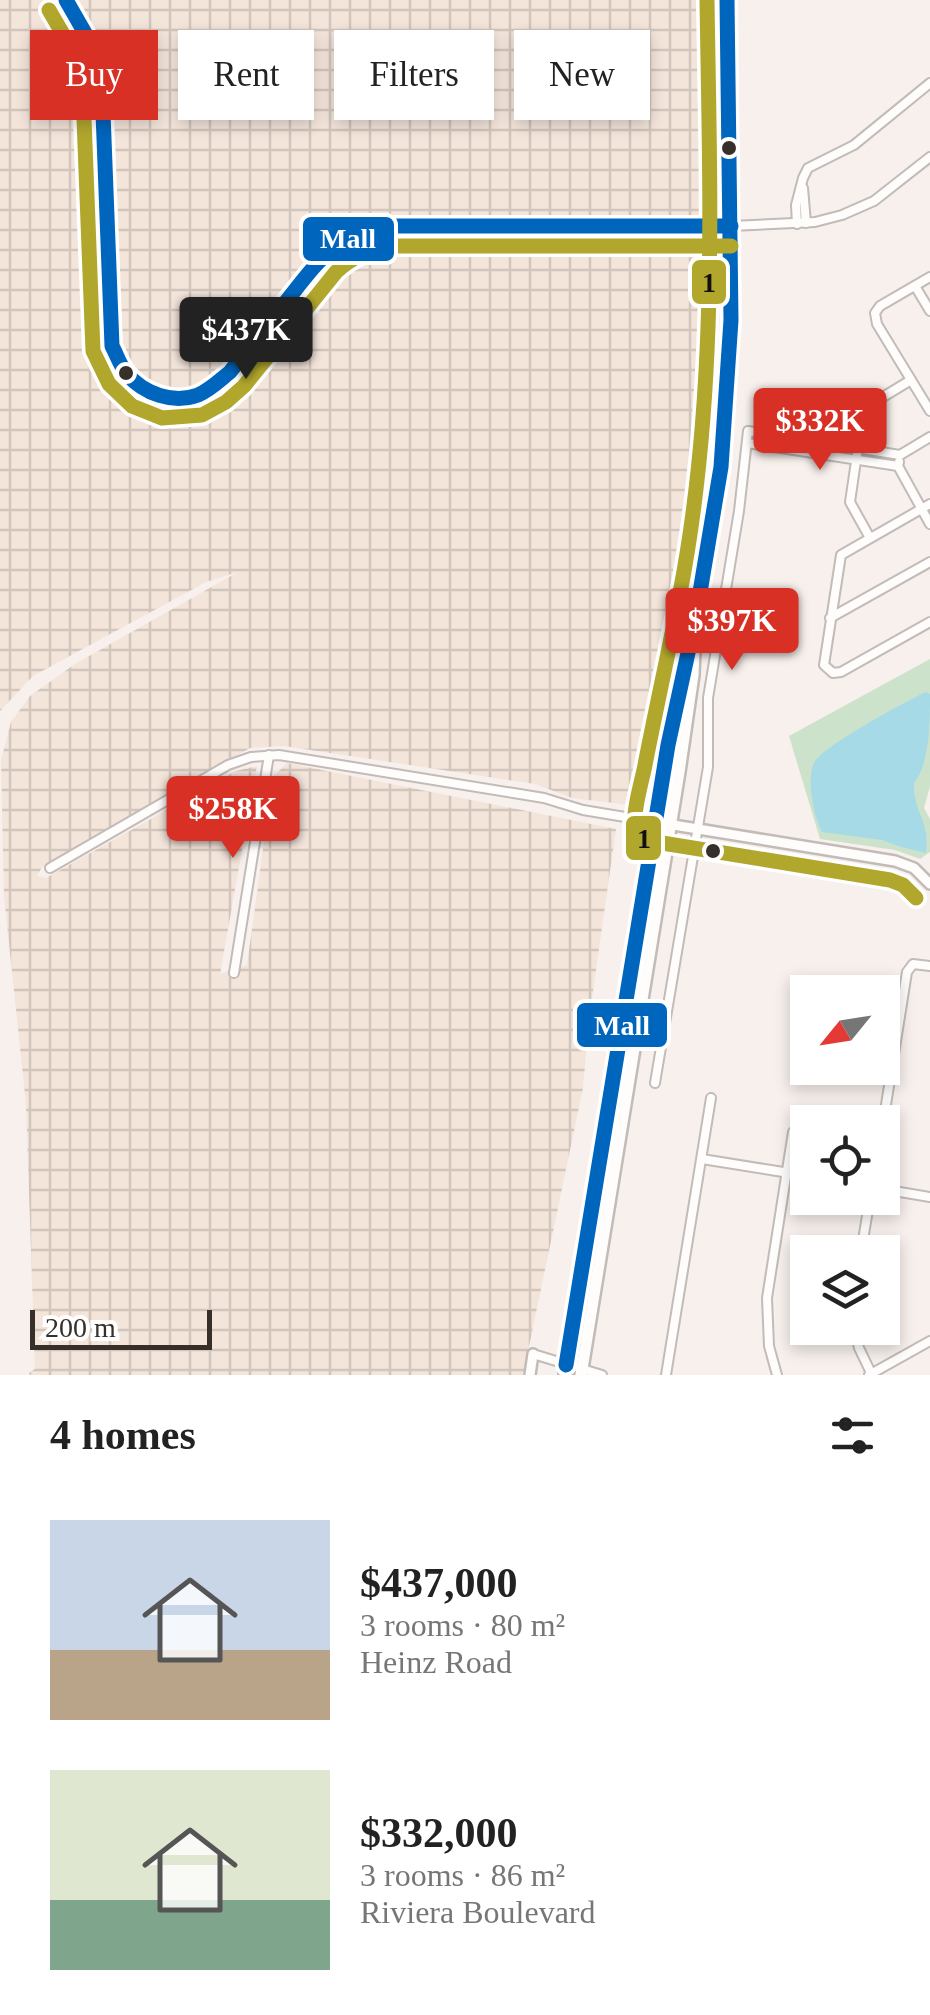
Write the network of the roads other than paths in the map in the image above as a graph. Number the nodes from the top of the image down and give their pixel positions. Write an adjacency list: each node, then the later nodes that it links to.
1 (66, 0): 6 (street)
2 (728, 0): 6 (main road)
3 (930, 83): 5 (street)
4 (930, 158): 5 (street)
5 (802, 223): 6 (street)
6 (732, 226): 19 (main road)
7 (930, 277): 8 (street)
8 (915, 286): 9 (street); 10 (street)
9 (930, 311)
10 (912, 380): 11 (street); 14 (street)
11 (930, 411)
12 (930, 436): 15 (street)
13 (746, 444): 14 (street); 16 (street); 20 (street)
14 (858, 449): 15 (street); 16 (street)
15 (900, 455): 17 (street)
16 (856, 460): 17 (street); 22 (street)
17 (898, 466): 18 (street)
18 (926, 507): 21 (street); 22 (street)
19 (714, 508): 20 (street); 24 (main road)
20 (739, 512): 30 (street)
21 (930, 524)
22 (870, 538): 25 (street)
23 (930, 562): 25 (street)
24 (696, 616): 28 (main road); 29 (main road)
25 (830, 618): 26 (street)
26 (930, 622)
27 (268, 755): 28 (street); 31 (street); 34 (street)
28 (655, 822): 29 (street); 47 (main road)
29 (670, 824): 30 (street); 48 (main road)
30 (698, 830): 32 (street); 35 (street)
31 (50, 868)
32 (930, 884)
33 (930, 966): 37 (street)
34 (234, 974)
35 (655, 1083)
36 (710, 1098): 39 (street)
37 (886, 1105)
38 (790, 1149): 40 (street)
39 (702, 1159): 40 (street); 51 (street)
40 (786, 1172): 41 (street); 52 (street)
41 (790, 1173)
42 (900, 1192): 43 (street)
43 (930, 1197)
44 (930, 1341): 53 (street)
45 (858, 1345): 53 (street)
46 (533, 1354): 47 (street); 49 (street)
47 (565, 1370): 48 (street)
48 (581, 1372): 50 (street)
49 (530, 1375)
50 (602, 1375)
51 (666, 1375)
52 (777, 1375)
53 (871, 1375)

